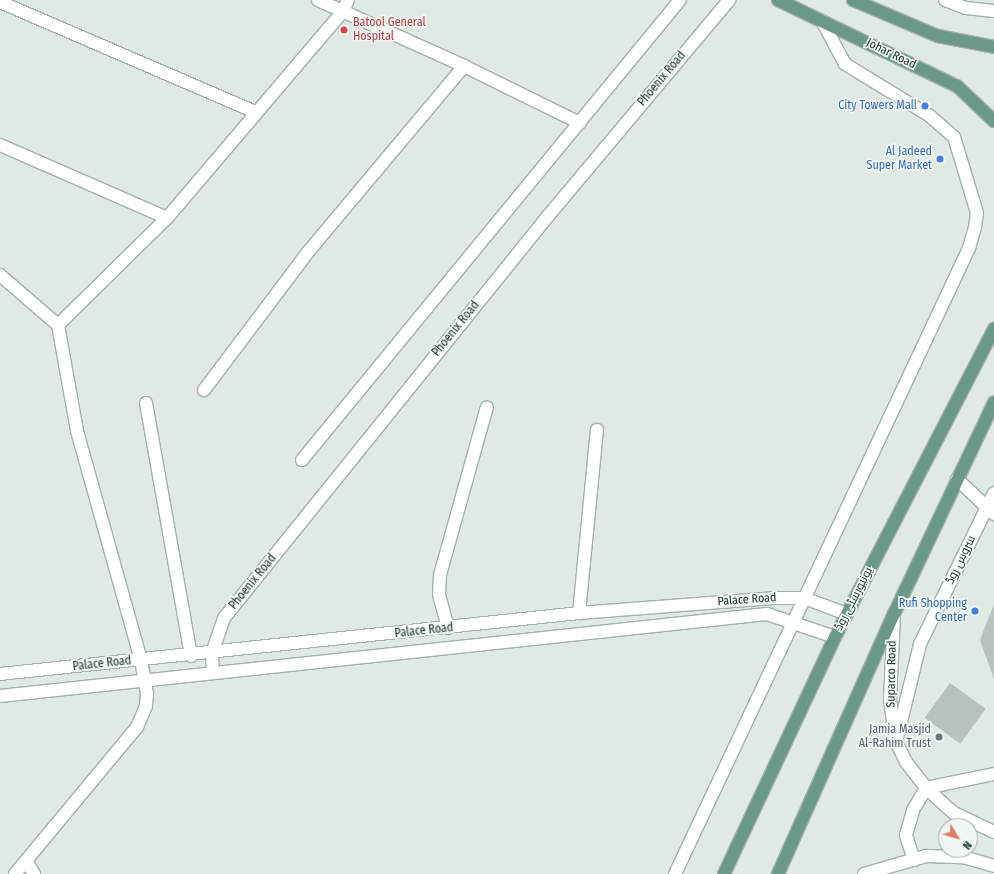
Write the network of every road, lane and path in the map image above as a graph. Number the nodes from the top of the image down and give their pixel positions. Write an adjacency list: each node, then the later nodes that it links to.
1 (318, 0): 10 (street)
2 (348, 0): 10 (street)
3 (680, 0): 17 (street)
4 (729, 0): 39 (street, Phoenix Road)
5 (778, 0): 9 (main road, Johar Road)
6 (853, 0): 13 (main road)
7 (945, 0): 11 (street)
8 (0, 2): 15 (street)
9 (794, 4): 12 (main road, Johar Road)
10 (343, 11): 14 (street); 15 (street)
11 (994, 11)
12 (822, 21): 16 (main road, Johar Road); 32 (street)
13 (994, 47)
14 (464, 66): 17 (street); 23 (street)
15 (255, 112): 19 (street)
16 (994, 121)
17 (580, 123): 28 (street)
18 (0, 145): 19 (street)
19 (167, 218): 21 (street)
20 (0, 275): 21 (street)
21 (58, 325): 41 (street)
22 (994, 329): 34 (main road, یونیورسٹی روڈ)
23 (204, 390)
24 (994, 402): 29 (main road)
25 (146, 403): 40 (street)
26 (487, 407): 37 (street)
27 (597, 430): 33 (street)
28 (302, 460)
29 (957, 479): 31 (street); 35 (main road)
30 (994, 493): 31 (street, سروس روڈ)
31 (990, 511): 46 (street, سروس روڈ)
32 (804, 598): 33 (street, Palace Road); 34 (street, Palace Road); 36 (street)
33 (579, 613): 37 (street, Palace Road)
34 (847, 614): 38 (main road, یونیورسٹی روڈ)
35 (894, 614): 46 (street, Suparco Road); 57 (main road)
36 (792, 622): 38 (street, Palace Road); 42 (street, Palace Road); 55 (street)
37 (448, 628): 39 (street, Palace Road)
38 (835, 637): 56 (main road, یونیورسٹی روڈ)
39 (212, 654): 40 (street, Palace Road); 42 (street, Phoenix Road)
40 (191, 656): 41 (street, Palace Road)
41 (141, 660): 43 (street, Palace Road); 44 (street)
42 (213, 673): 44 (street, Palace Road)
43 (0, 674)
44 (145, 680): 45 (street, Palace Road); 50 (street)
45 (0, 696)
46 (896, 742): 48 (street, Suparco Road)
47 (994, 774): 48 (street)
48 (926, 788): 49 (street, Suparco Road); 51 (street)
49 (994, 832)
50 (26, 860): 53 (street); 54 (street)
51 (914, 860): 52 (street); 58 (street)
52 (994, 866)
53 (15, 874)
54 (34, 874)
55 (675, 874)
56 (724, 874)
57 (778, 874)
58 (864, 874)

